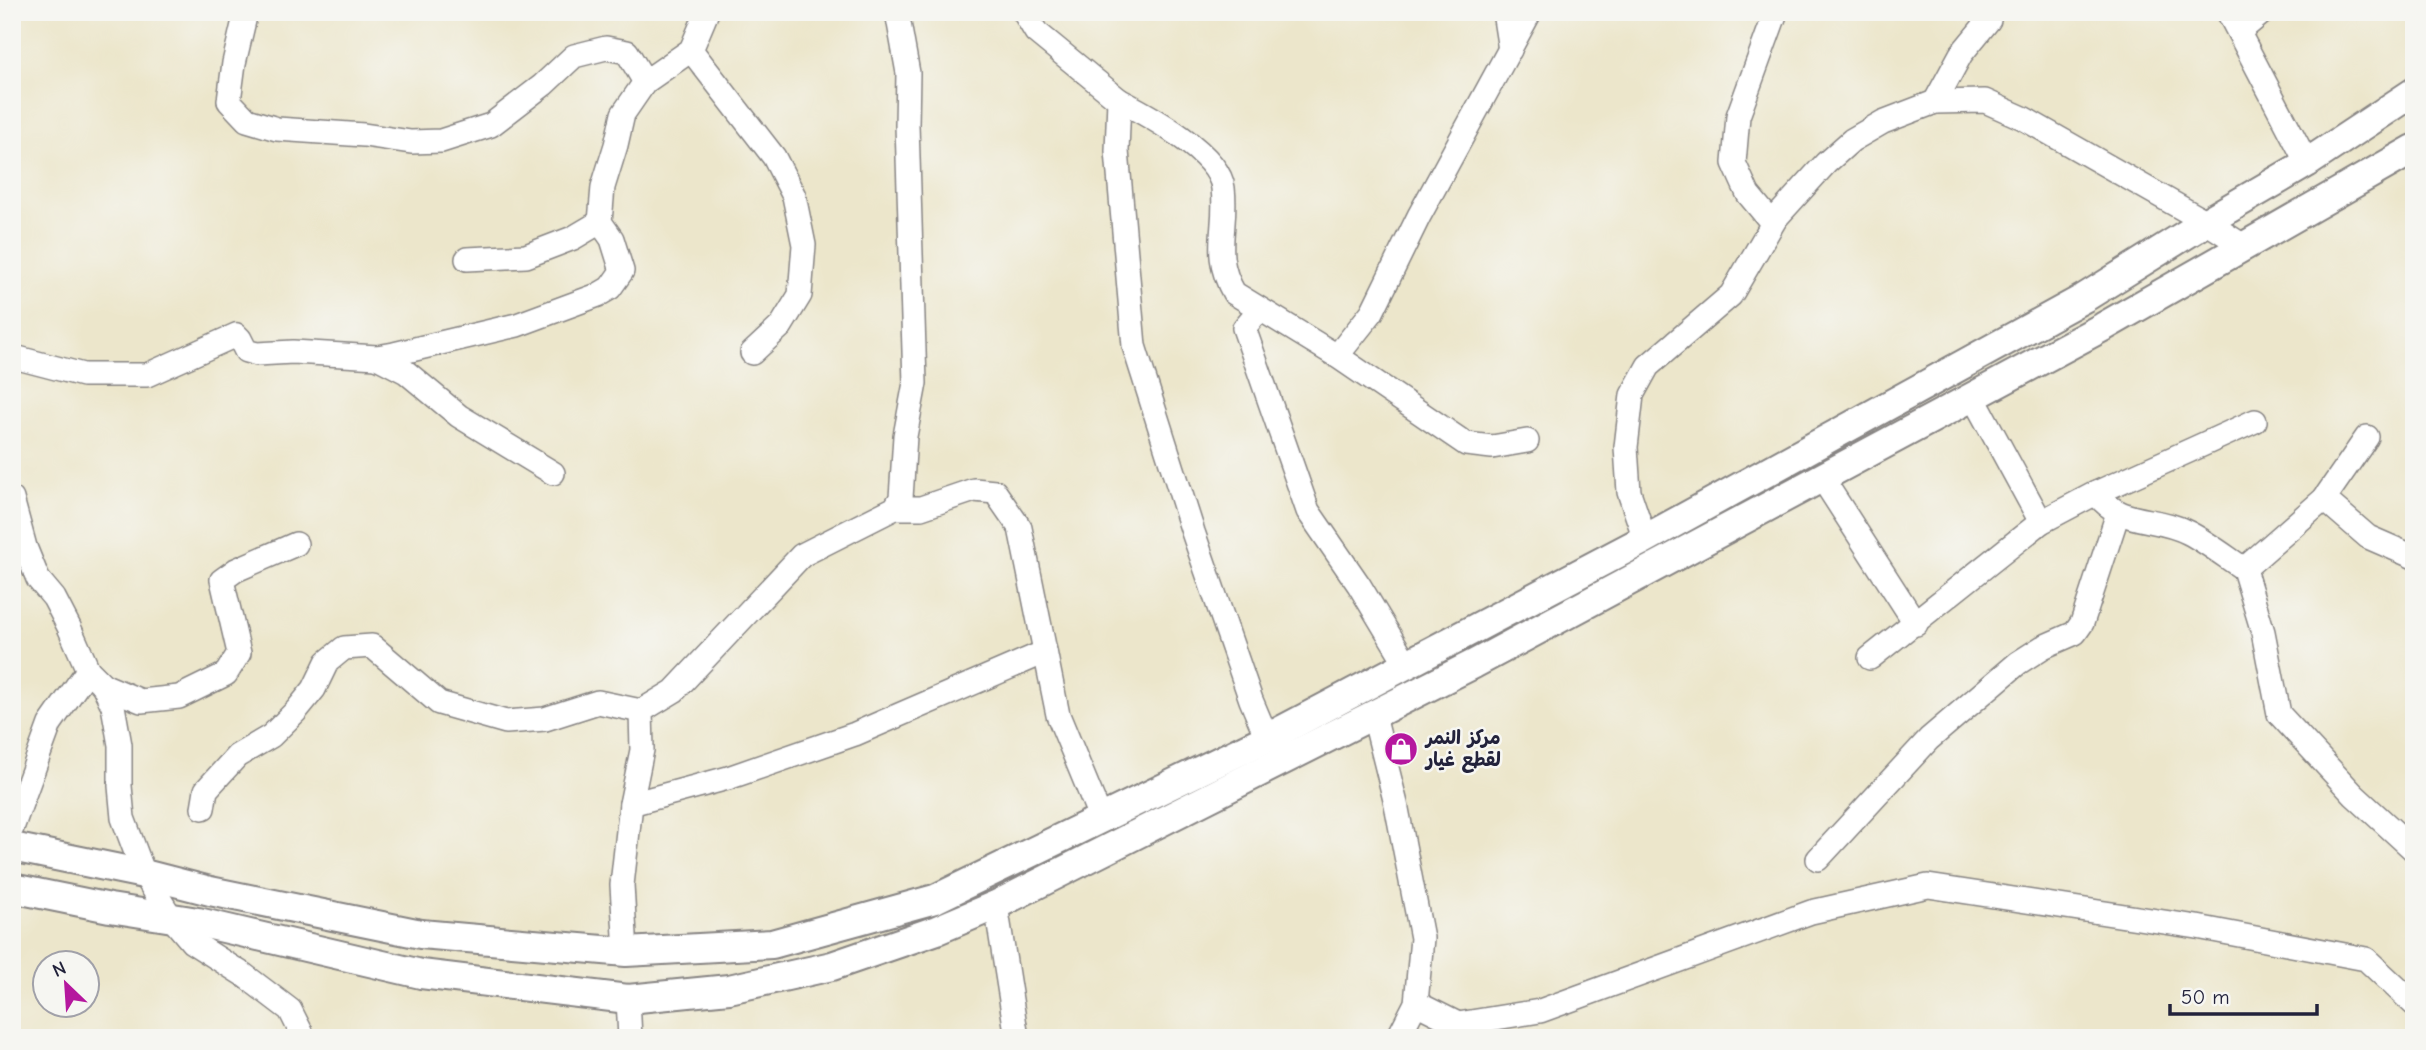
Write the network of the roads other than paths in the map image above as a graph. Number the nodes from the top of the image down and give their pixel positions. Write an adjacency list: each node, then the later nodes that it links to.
1 (246, 12): 13 (street)
2 (707, 12): 11 (street)
3 (897, 12): 38 (street)
4 (1024, 12): 15 (street)
5 (1504, 12): 12 (street)
6 (1530, 12): 12 (street)
7 (1776, 12): 19 (street)
8 (1990, 12): 16 (street)
9 (2263, 12): 10 (street)
10 (2233, 22): 18 (street)
11 (691, 50): 13 (street); 25 (street)
12 (1510, 50): 26 (street)
13 (645, 82): 20 (street)
14 (2414, 93): 18 (street)
15 (1119, 100): 24 (street); 54 (street)
16 (1935, 102): 19 (street); 21 (street)
17 (2414, 149): 22 (street)
18 (2307, 163): 21 (street)
19 (1776, 218): 41 (street)
20 (600, 222): 23 (street); 27 (street)
21 (2206, 222): 22 (street); 41 (street)
22 (2242, 245): 29 (street)
23 (467, 259)
24 (1259, 310): 26 (street); 49 (street)
25 (752, 353)
26 (1337, 356): 32 (street)
27 (377, 357): 28 (street); 33 (street)
28 (12, 359)
29 (1973, 397): 34 (street); 40 (street)
30 (2255, 421): 35 (street)
31 (2367, 437): 37 (street)
32 (1527, 441)
33 (553, 473)
34 (1822, 478): 45 (street); 50 (street)
35 (2096, 493): 39 (street); 40 (street)
36 (12, 499): 51 (street)
37 (2324, 499): 43 (street); 44 (street)
38 (895, 508): 47 (street); 52 (street)
39 (2118, 513): 44 (street); 61 (street)
40 (2041, 522): 45 (street)
41 (1645, 538): 46 (street)
42 (296, 544): 51 (street)
43 (2414, 557)
44 (2244, 569): 60 (street)
45 (1916, 624): 48 (street)
46 (1458, 635): 49 (street); 50 (street)
47 (1045, 652): 55 (street); 57 (street)
48 (1870, 659)
49 (1406, 663): 54 (street)
50 (1474, 664): 53 (street)
51 (96, 677): 58 (street); 62 (street)
52 (641, 711): 55 (street); 56 (street)
53 (1374, 716): 64 (street); 68 (street)
54 (1267, 738): 57 (street)
55 (631, 804): 66 (street)
56 (204, 808)
57 (1101, 818): 66 (street)
58 (12, 828)
59 (12, 847): 62 (street)
60 (2414, 850)
61 (1818, 859)
62 (144, 874): 65 (street); 66 (street)
63 (12, 888): 65 (street)
64 (996, 905): 67 (street); 72 (street)
65 (170, 916): 67 (street); 70 (street)
66 (626, 952)
67 (628, 999): 71 (street)
68 (1416, 1003): 69 (street); 73 (street)
69 (2414, 1005)
70 (304, 1038)
71 (631, 1038)
72 (1017, 1038)
73 (1398, 1038)

